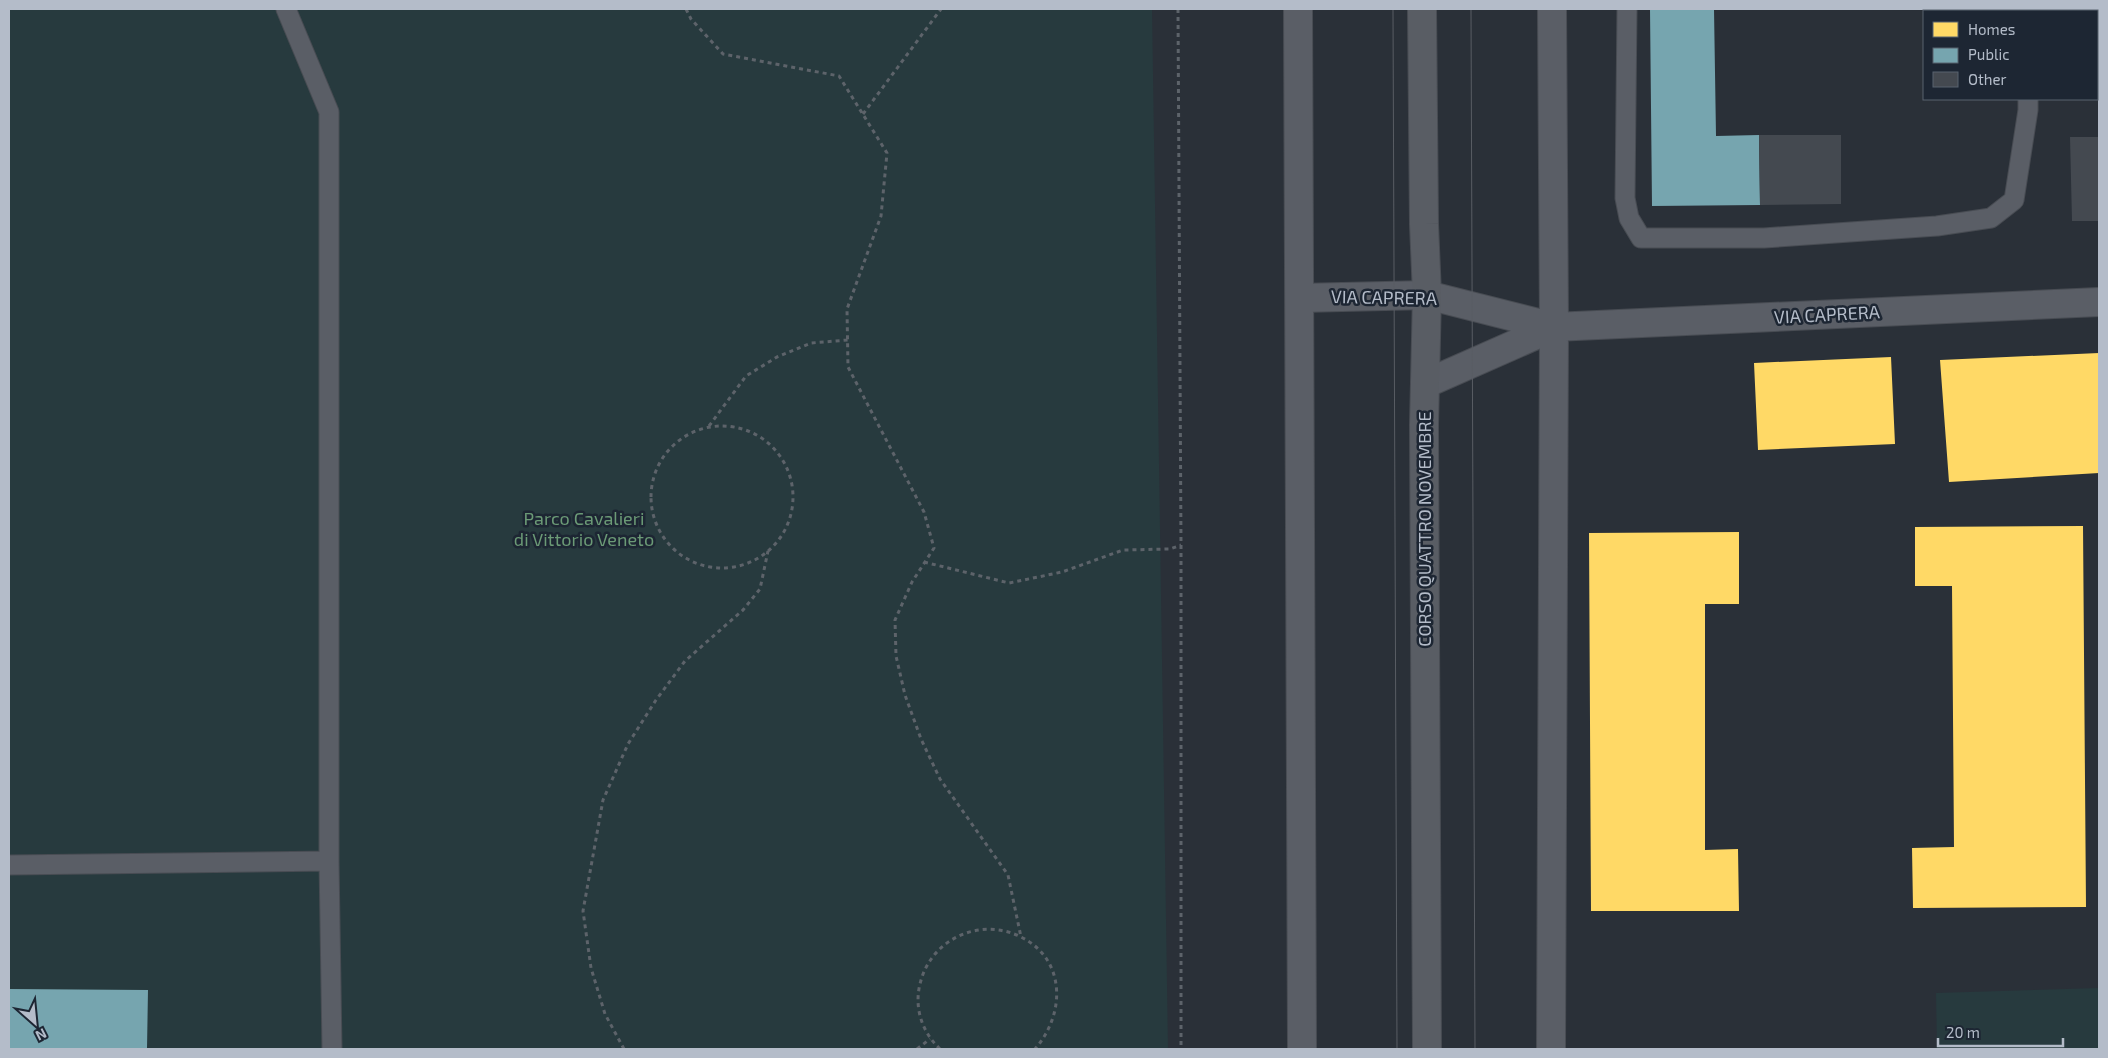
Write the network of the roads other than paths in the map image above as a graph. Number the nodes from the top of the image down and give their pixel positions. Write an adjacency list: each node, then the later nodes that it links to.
1 (286, 9): 12 (lane)
2 (1298, 9): 8 (street)
3 (1422, 9): 7 (main road, CORSO QUATTRO NOVEMBRE)
4 (1552, 9): 10 (street)
5 (1627, 9): 6 (lane)
6 (2028, 100)
7 (1427, 295): 8 (street, VIA CAPRERA); 10 (street, VIA CAPRERA); 11 (main road, CORSO QUATTRO NOVEMBRE)
8 (1300, 298): 15 (street)
9 (2099, 302): 10 (street, VIA CAPRERA)
10 (1554, 327): 11 (street, VIA CAPRERA); 17 (street)
11 (1425, 384): 16 (main road, CORSO QUATTRO NOVEMBRE)
12 (329, 861): 13 (lane); 14 (lane)
13 (9, 865)
14 (332, 1049)
15 (1302, 1049)
16 (1427, 1049)
17 (1550, 1049)

